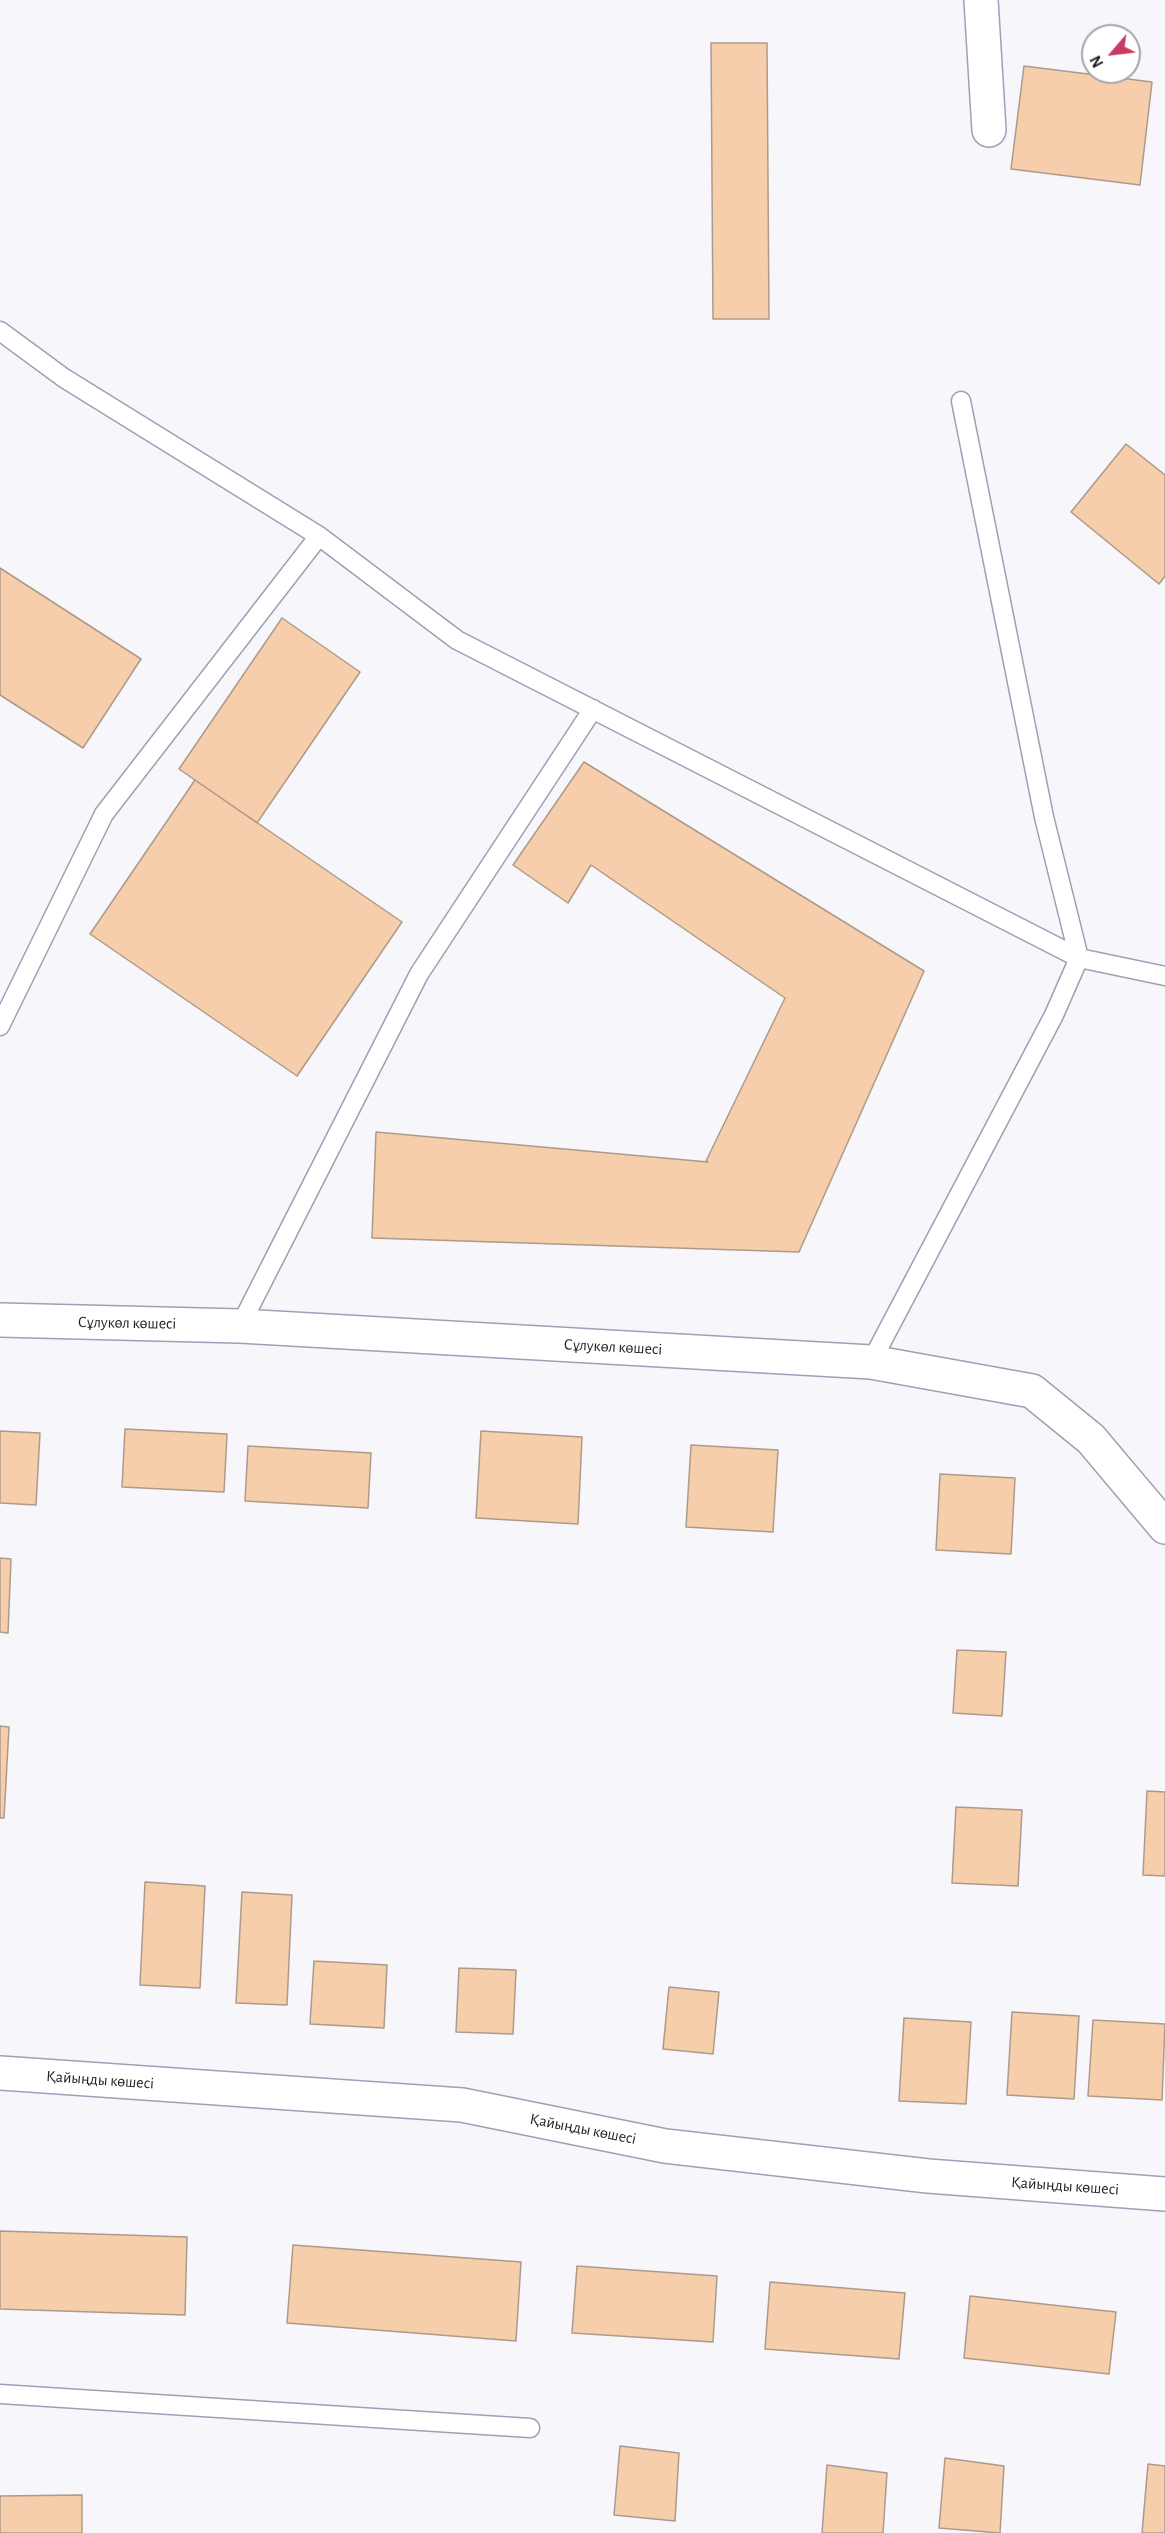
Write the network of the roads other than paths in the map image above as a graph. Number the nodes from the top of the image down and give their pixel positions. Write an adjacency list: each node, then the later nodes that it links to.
1 (981, 0): 2 (street)
2 (989, 130)
3 (0, 331): 5 (lane)
4 (961, 401): 7 (lane)
5 (318, 536): 6 (lane); 9 (lane)
6 (593, 709): 7 (lane); 11 (lane)
7 (1079, 958): 8 (lane); 12 (lane)
8 (1165, 976)
9 (0, 1026)
10 (0, 1320): 11 (street, Сұлукөл көшесі)
11 (240, 1326): 12 (street, Сұлукөл көшесі)
12 (871, 1362): 13 (street, Сұлукөл көшесі)
13 (1165, 1527)
14 (0, 2073): 15 (street, Қайыңды көшесі)
15 (1165, 2194)
16 (0, 2394): 17 (lane)
17 (530, 2428)

